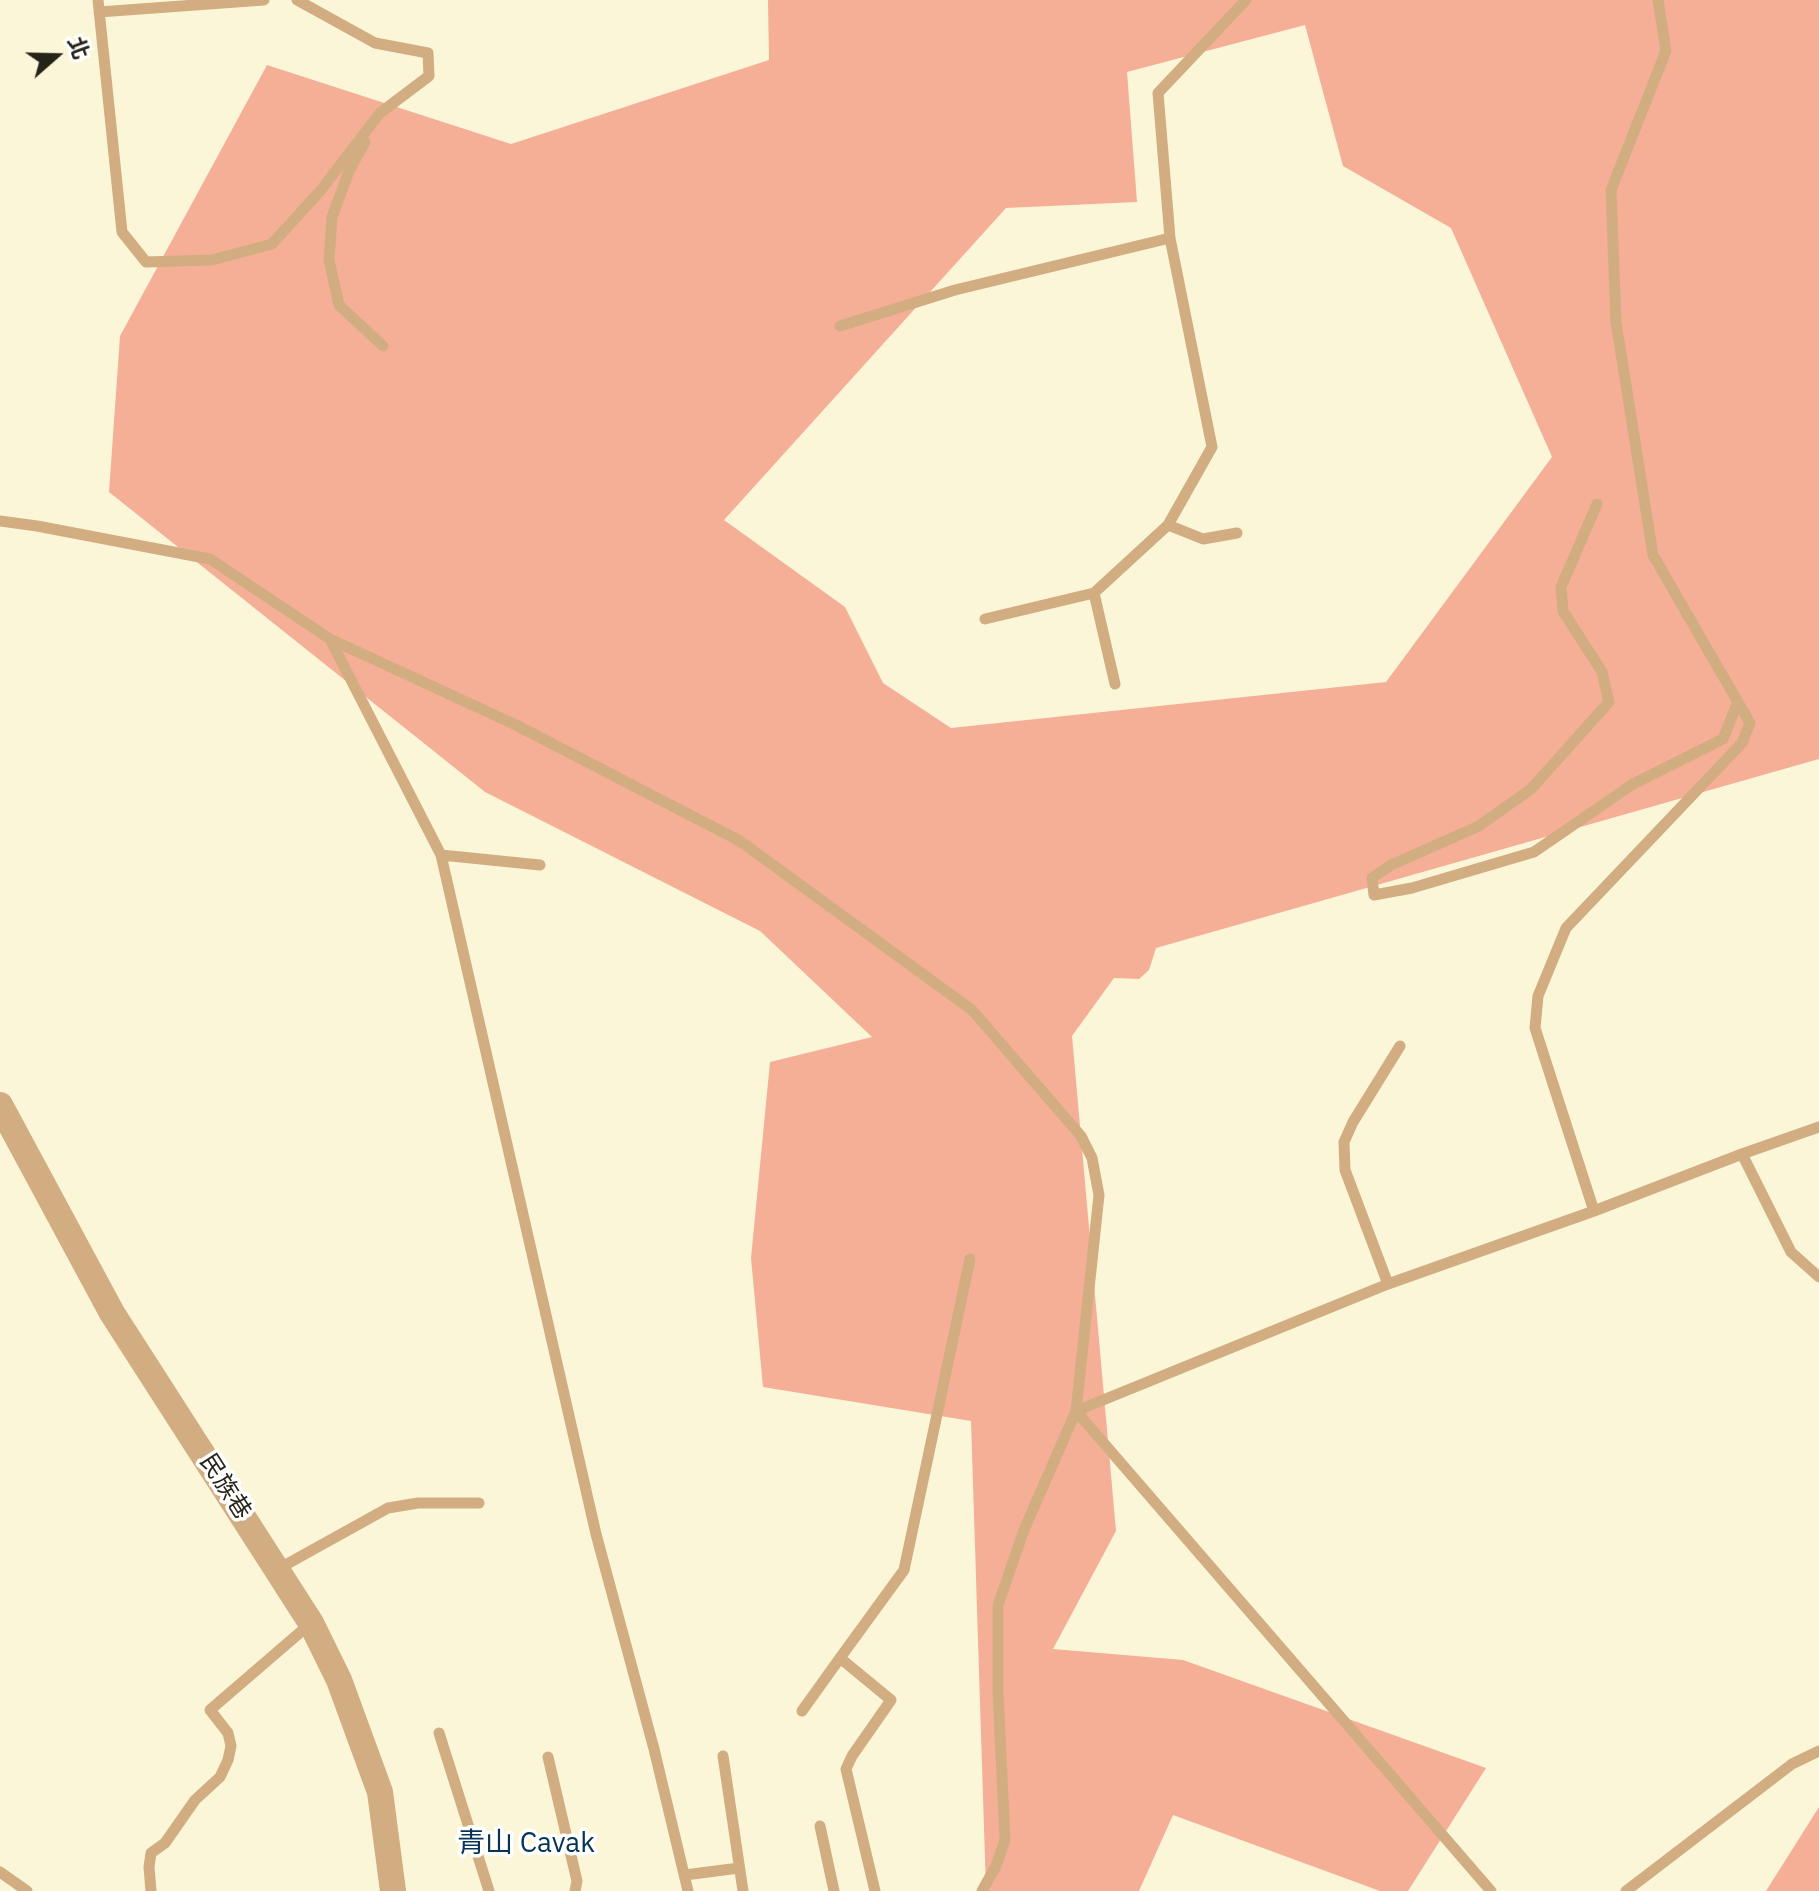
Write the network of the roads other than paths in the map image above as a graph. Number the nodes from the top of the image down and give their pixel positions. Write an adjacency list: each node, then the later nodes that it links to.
1 (264, 0): 5 (lane)
2 (297, 0): 6 (lane)
3 (1246, 0): 7 (lane)
4 (1658, 0): 18 (lane)
5 (98, 6): 6 (lane)
6 (380, 113): 9 (lane)
7 (1170, 238): 8 (lane); 12 (lane)
8 (840, 326)
9 (383, 346)
10 (1597, 504): 18 (lane)
11 (0, 521): 16 (lane)
12 (1168, 525): 13 (lane); 14 (lane)
13 (1237, 533)
14 (1094, 593): 15 (lane); 17 (lane)
15 (985, 619)
16 (330, 639): 19 (lane); 29 (lane)
17 (1115, 684)
18 (1737, 704): 25 (lane)
19 (441, 855): 20 (lane); 42 (lane)
20 (540, 865)
21 (1400, 1046): 28 (lane)
22 (0, 1105): 31 (street, 民族巷)
23 (1819, 1127): 24 (lane)
24 (1742, 1154): 25 (lane); 27 (lane)
25 (1594, 1211): 28 (lane)
26 (970, 1259): 33 (lane)
27 (1819, 1277)
28 (1388, 1284): 29 (lane)
29 (1076, 1411): 43 (lane); 53 (lane)
30 (479, 1503): 31 (lane)
31 (278, 1570): 32 (street, 民族巷)
32 (311, 1623): 45 (lane); 46 (street, 民族巷)
33 (840, 1658): 34 (lane); 52 (lane)
34 (802, 1711)
35 (439, 1733): 47 (lane)
36 (1819, 1751): 54 (lane)
37 (723, 1756): 40 (lane)
38 (548, 1757): 48 (lane)
39 (820, 1826): 51 (lane)
40 (739, 1868): 42 (lane); 50 (lane)
41 (0, 1872): 44 (lane)
42 (685, 1875): 49 (lane)
43 (1482, 1888)
44 (27, 1891)
45 (151, 1891)
46 (393, 1891)
47 (489, 1891)
48 (575, 1891)
49 (688, 1891)
50 (743, 1891)
51 (834, 1891)
52 (875, 1891)
53 (982, 1891)
54 (1626, 1891)

